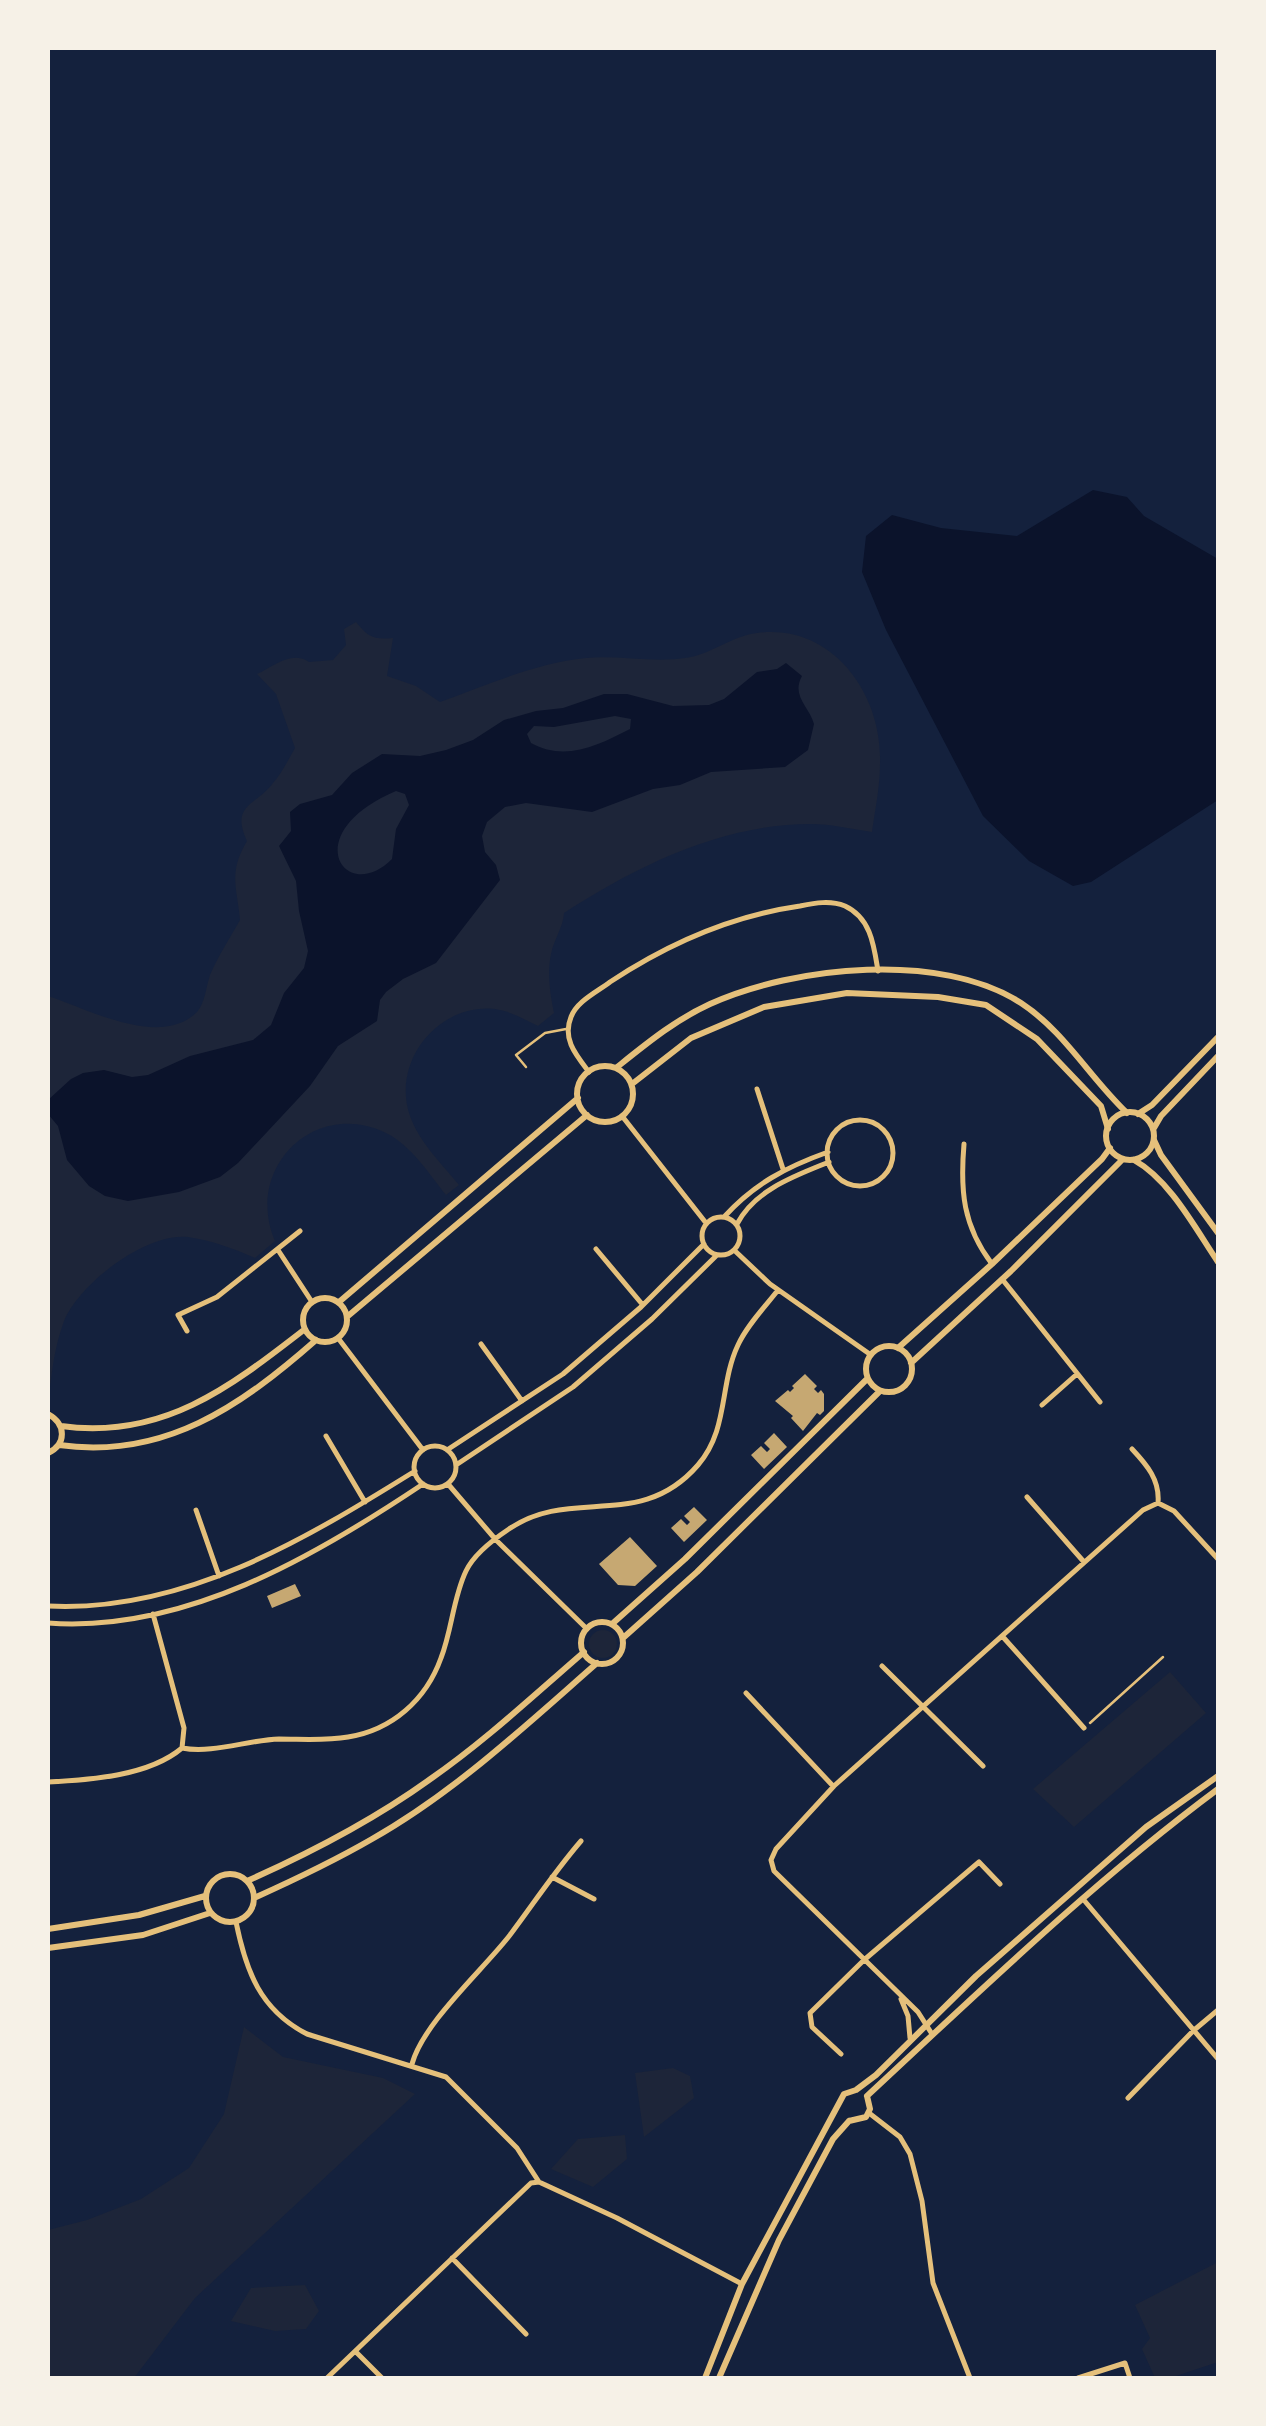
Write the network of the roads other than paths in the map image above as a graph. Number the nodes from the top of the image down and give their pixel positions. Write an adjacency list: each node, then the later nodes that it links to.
1 (878, 971): 2 (street); 6 (street); 11 (street)
2 (567, 1030): 5 (lane); 7 (street)
3 (1218, 1037): 12 (street)
4 (1218, 1056): 16 (street)
5 (526, 1067)
6 (616, 1068): 7 (street); 8 (street)
7 (589, 1072): 10 (street)
8 (632, 1084): 14 (street); 15 (street)
9 (757, 1089): 24 (street)
10 (578, 1098): 13 (street); 40 (street)
11 (1127, 1113): 12 (street); 15 (street)
12 (1138, 1114): 16 (street)
13 (587, 1116): 14 (street); 42 (street)
14 (622, 1116): 26 (street)
15 (1108, 1129): 19 (street)
16 (1153, 1129): 17 (street)
17 (1154, 1140): 22 (street); 29 (street)
18 (964, 1144): 36 (street)
19 (1110, 1148): 21 (street); 36 (street)
20 (828, 1152): 23 (street); 23 (street); 24 (street)
21 (1124, 1159): 22 (street); 37 (street)
22 (1134, 1160): 35 (street)
23 (829, 1162): 27 (street)
24 (783, 1168): 25 (street)
25 (724, 1216): 26 (street); 27 (street)
26 (706, 1223): 30 (street)
27 (737, 1224): 33 (street)
28 (300, 1231): 32 (street)
29 (1218, 1233)
30 (704, 1244): 34 (street); 41 (street)
31 (596, 1249): 41 (street)
32 (278, 1250): 39 (street); 44 (street)
33 (734, 1250): 34 (street); 38 (street)
34 (717, 1255): 65 (street)
35 (1218, 1262)
36 (992, 1264): 48 (street)
37 (1002, 1279): 50 (street); 51 (street)
38 (778, 1290): 49 (street); 73 (street)
39 (312, 1302): 40 (street); 43 (street)
40 (339, 1302): 42 (street)
41 (642, 1305): 54 (street)
42 (348, 1316): 45 (street)
43 (305, 1329): 46 (street); 58 (street)
44 (186, 1331)
45 (338, 1338): 46 (street); 62 (street)
46 (316, 1340): 60 (street)
47 (481, 1344): 54 (street)
48 (898, 1348): 49 (street); 50 (street)
49 (870, 1355): 52 (street)
50 (911, 1363): 53 (street)
51 (1077, 1374): 55 (street); 56 (street)
52 (867, 1378): 53 (street); 80 (street)
53 (880, 1391): 83 (street)
54 (522, 1401): 63 (street)
55 (1100, 1402)
56 (1042, 1405)
57 (48, 1414): 58 (street)
58 (61, 1426): 60 (street)
59 (326, 1436): 70 (street)
60 (59, 1444): 64 (street)
61 (1132, 1448): 71 (street)
62 (423, 1450): 63 (street); 66 (street)
63 (448, 1450): 65 (street)
64 (48, 1453)
65 (456, 1465): 68 (street)
66 (414, 1470): 67 (street); 70 (street)
67 (422, 1484): 68 (street); 78 (street)
68 (448, 1484): 73 (street)
69 (1027, 1498): 75 (street)
70 (365, 1502): 76 (street)
71 (1158, 1503): 74 (street); 75 (street)
72 (196, 1510): 76 (street)
73 (496, 1540): 81 (street); 90 (street)
74 (1218, 1558)
75 (1084, 1562): 82 (street)
76 (219, 1576): 77 (street)
77 (48, 1606)
78 (153, 1614): 79 (street); 90 (street)
79 (48, 1623)
80 (612, 1624): 81 (street); 83 (street)
81 (586, 1630): 84 (street)
82 (1003, 1636): 88 (street); 89 (street)
83 (623, 1638): 85 (street)
84 (584, 1652): 85 (street); 98 (street)
85 (597, 1663): 101 (street)
86 (882, 1666): 88 (street)
87 (746, 1693): 94 (street)
88 (924, 1706): 91 (street); 94 (street)
89 (1084, 1728)
90 (182, 1748): 93 (street)
91 (983, 1766)
92 (1218, 1776): 111 (street)
93 (48, 1782)
94 (834, 1786): 108 (street)
95 (1218, 1789): 102 (street)
96 (581, 1842): 97 (street)
97 (551, 1876): 103 (street); 117 (street)
98 (247, 1881): 100 (street); 101 (street)
99 (1000, 1884): 108 (street)
100 (206, 1896): 104 (street); 106 (street)
101 (254, 1898): 105 (street)
102 (1083, 1899): 112 (street); 113 (street)
103 (594, 1900)
104 (210, 1913): 105 (street); 107 (street)
105 (236, 1922): 117 (street)
106 (48, 1930)
107 (48, 1948)
108 (864, 1960): 109 (street); 115 (street)
109 (900, 1996): 111 (street); 114 (street)
110 (1218, 2010): 112 (street)
111 (927, 2022): 113 (street); 114 (street)
112 (1194, 2031): 116 (street); 120 (street)
113 (932, 2034): 119 (street)
114 (910, 2038): 118 (street)
115 (841, 2054)
116 (1218, 2059)
117 (412, 2064): 124 (street)
118 (856, 2090): 119 (street); 121 (street)
119 (867, 2096): 122 (street)
120 (1128, 2098)
121 (839, 2107): 123 (street); 126 (street)
122 (869, 2113): 123 (street); 133 (street)
123 (849, 2121): 132 (street)
124 (539, 2182): 125 (street); 126 (street)
125 (452, 2258): 127 (street); 128 (street)
126 (742, 2284): 131 (street)
127 (526, 2334)
128 (355, 2352): 129 (street); 130 (street)
129 (327, 2378)
130 (382, 2378)
131 (705, 2378)
132 (719, 2378)
133 (970, 2378)
134 (1078, 2378): 135 (street)
135 (1130, 2378)

